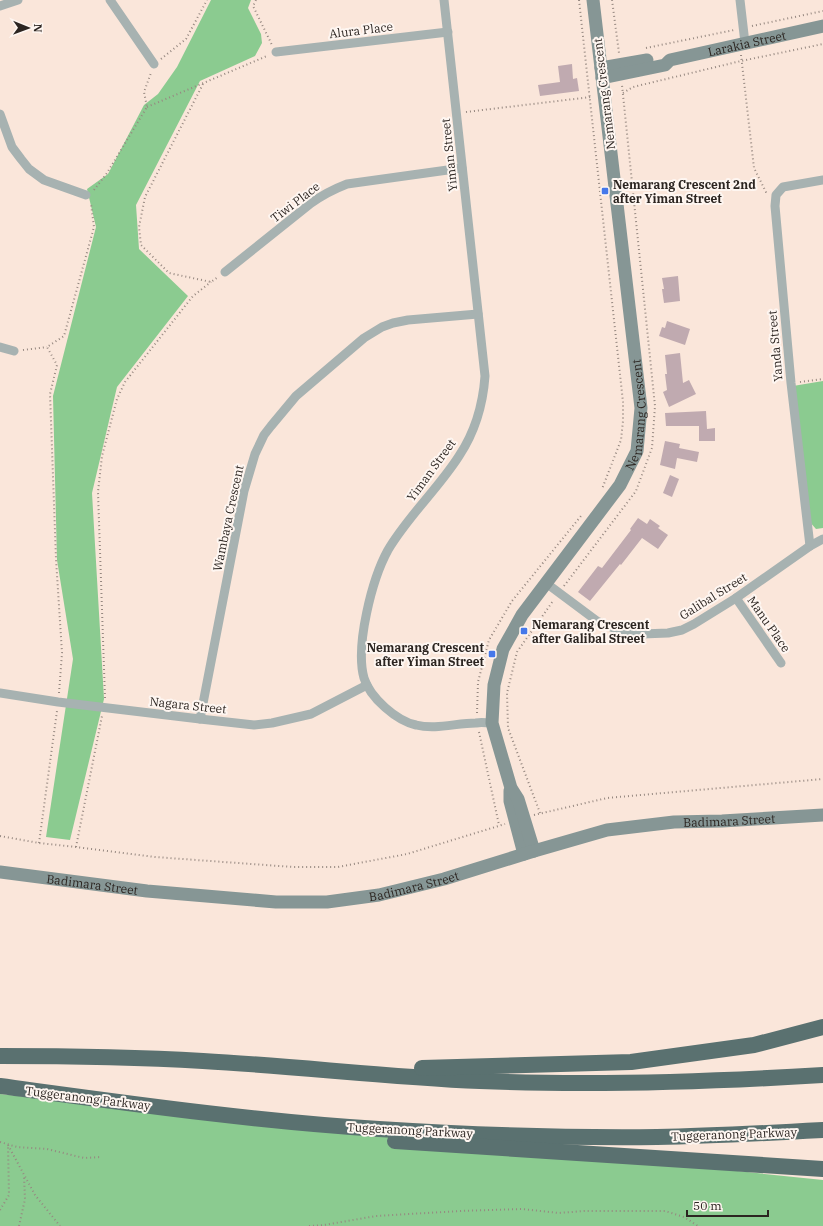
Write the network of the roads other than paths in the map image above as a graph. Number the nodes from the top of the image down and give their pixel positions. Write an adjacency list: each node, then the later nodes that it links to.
1 (18, 0): 6 (street)
2 (110, 0): 11 (street)
3 (444, 0): 8 (street, Yiman Street)
4 (592, 0): 12 (street, Nemarang Crescent)
5 (740, 0): 9 (street)
6 (0, 6)
7 (823, 26): 9 (street, Larakia Street)
8 (448, 32): 10 (street, Alura Place); 14 (street, Yiman Street)
9 (742, 43): 12 (street, Larakia Street)
10 (276, 52)
11 (154, 64)
12 (601, 73): 23 (street, Nemarang Crescent)
13 (0, 114): 16 (street)
14 (462, 168): 17 (street, Tiwi Place); 18 (street, Yiman Street)
15 (823, 180): 22 (street, Yanda Street)
16 (86, 195)
17 (225, 272)
18 (478, 314): 26 (street, Yiman Street); 28 (street, Wambaya Crescent)
19 (0, 347): 20 (street)
20 (14, 351)
21 (823, 539): 22 (street, Galibal Street)
22 (810, 546): 24 (street, Galibal Street)
23 (546, 583): 24 (street, Galibal Street); 29 (street, Nemarang Crescent)
24 (736, 598): 25 (street, Manu Place)
25 (781, 663)
26 (367, 685): 28 (street, Nagara Street); 29 (street, Yiman Street)
27 (0, 693): 28 (street, Nagara Street)
28 (200, 719)
29 (492, 723): 31 (street, Nemarang Crescent)
30 (823, 815): 31 (street, Badimara Street)
31 (529, 853): 32 (street, Badimara Street)
32 (0, 872)
33 (823, 1027): 35 (highway)
34 (0, 1056): 35 (highway)
35 (348, 1073): 36 (highway)
36 (823, 1076)
37 (0, 1086): 38 (highway, Tuggeranong Parkway)
38 (288, 1122): 39 (highway, Tuggeranong Parkway); 40 (highway)
39 (823, 1130)
40 (823, 1170)

